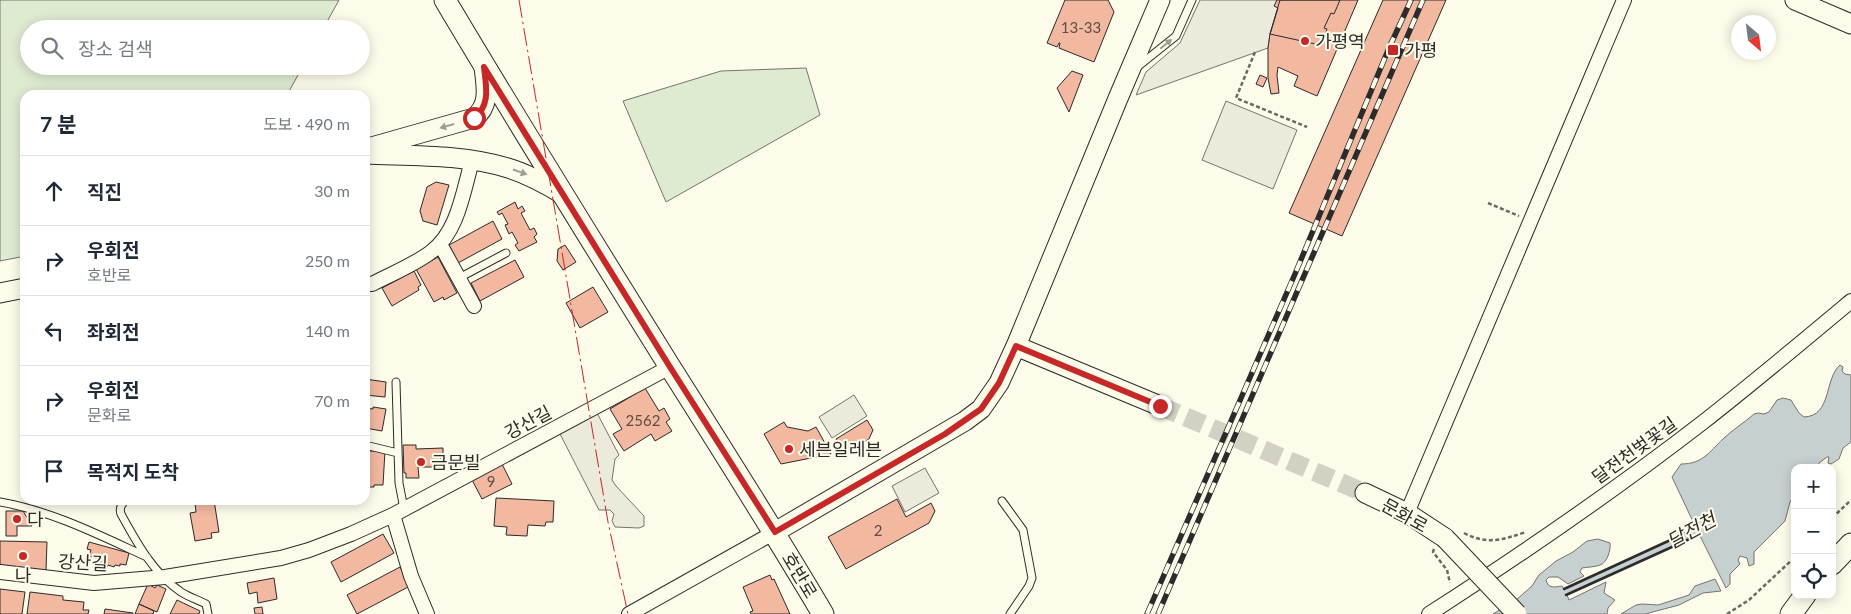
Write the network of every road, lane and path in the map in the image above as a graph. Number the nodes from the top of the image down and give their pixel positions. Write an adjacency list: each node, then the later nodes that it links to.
1 (445, 0): 8 (main road, 호반로)
2 (1160, 0): 9 (street)
3 (1192, 0): 9 (lane, one-way to 3)
4 (1624, 0): 16 (street)
5 (1795, 0): 6 (street)
6 (1851, 24)
7 (1256, 52): 10 (path)
8 (484, 67): 11 (street, one-way to 11); 14 (main road, 호반로)
9 (1128, 74): 25 (street)
10 (1307, 127)
11 (370, 148)
12 (370, 154): 13 (street)
13 (472, 161): 14 (street, one-way to 14); 17 (street)
14 (564, 195): 26 (main road, 호반로)
15 (1488, 204): 16 (path)
16 (1530, 221): 37 (street)
17 (440, 244): 19 (street); 20 (street)
18 (506, 253): 19 (lane)
19 (459, 278): 24 (street)
20 (372, 284)
21 (20, 289): 22 (street)
22 (0, 293)
23 (1851, 301): 49 (street, 달전천벚꽃길)
24 (474, 306)
25 (1016, 346): 28 (street); 40 (street)
26 (670, 367): 36 (street, 강산길); 40 (main road, 호반로)
27 (396, 382): 30 (lane)
28 (1160, 406)
29 (370, 446): 30 (lane)
30 (398, 453): 36 (lane)
31 (1365, 493): 37 (street, 문화로)
32 (1851, 500): 38 (path)
33 (1002, 501): 54 (lane)
34 (0, 502): 43 (lane, 강산길)
35 (121, 505): 43 (lane, 강산길)
36 (399, 512): 47 (street, 강산길); 51 (street)
37 (1407, 513): 41 (street, 문화로)
38 (1836, 514)
39 (1534, 528): 41 (path)
40 (775, 532): 52 (street); 53 (main road, 호반로)
41 (1445, 538): 49 (path); 56 (street, 문화로, bridge)
42 (1851, 544): 44 (main road)
43 (147, 557): 47 (lane, 강산길)
44 (1836, 560)
45 (1791, 561): 57 (path)
46 (0, 572): 47 (street, 강산길)
47 (165, 577): 50 (lane, 강산길)
48 (1802, 599): 58 (main road)
49 (1447, 602): 55 (street, 달전천벚꽃길)
50 (208, 614)
51 (427, 614)
52 (630, 614)
53 (824, 614)
54 (1010, 614)
55 (1429, 614)
56 (1517, 614)
57 (1727, 614)
58 (1791, 614)

